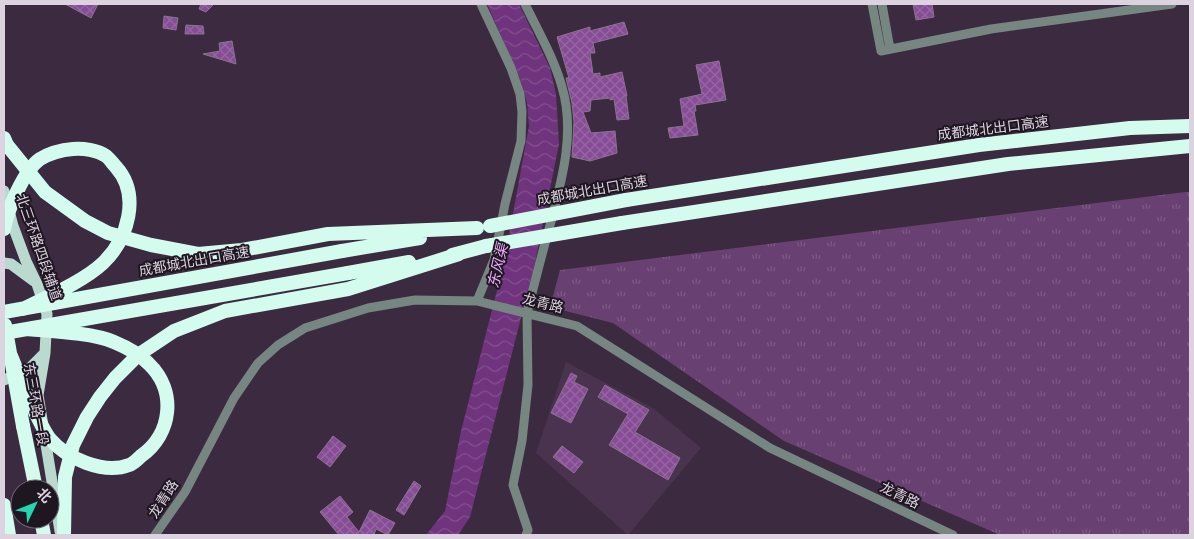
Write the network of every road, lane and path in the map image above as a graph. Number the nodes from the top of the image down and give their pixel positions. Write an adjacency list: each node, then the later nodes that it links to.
1 (480, 4): 18 (street)
2 (525, 4): 20 (street)
3 (872, 4): 8 (street)
4 (882, 4): 8 (street)
5 (1087, 4): 7 (street)
6 (1172, 4): 7 (street)
7 (1087, 15): 8 (street)
8 (885, 50)
9 (1190, 126): 13 (highway, 成都城北出口高速, bridge)
10 (4, 138): 13 (highway)
11 (1190, 146): 15 (highway, bridge)
12 (4, 190): 17 (main road, 北三环路四段辅道)
13 (483, 227): 19 (highway, 成都城北出口高速, bridge)
14 (4, 229): 19 (highway, bridge)
15 (460, 254): 22 (highway, bridge); 29 (highway)
16 (4, 263): 17 (main road)
17 (37, 284): 23 (main road, 北三环路四段辅道)
18 (477, 301): 20 (street, 龙青路); 30 (street, 龙青路)
19 (24, 309): 21 (highway, 成都城北出口高速, bridge)
20 (527, 313): 31 (street); 32 (street, 龙青路)
21 (4, 322): 22 (highway, bridge); 24 (highway, 东三环路一段, bridge)
22 (27, 328): 24 (highway, bridge)
23 (45, 353): 25 (main road); 29 (main road)
24 (11, 356): 26 (highway, 东三环路一段, bridge)
25 (4, 380)
26 (34, 479)
27 (4, 505): 28 (highway)
28 (9, 535)
29 (62, 535)
30 (156, 535)
31 (526, 535)
32 (953, 535)

